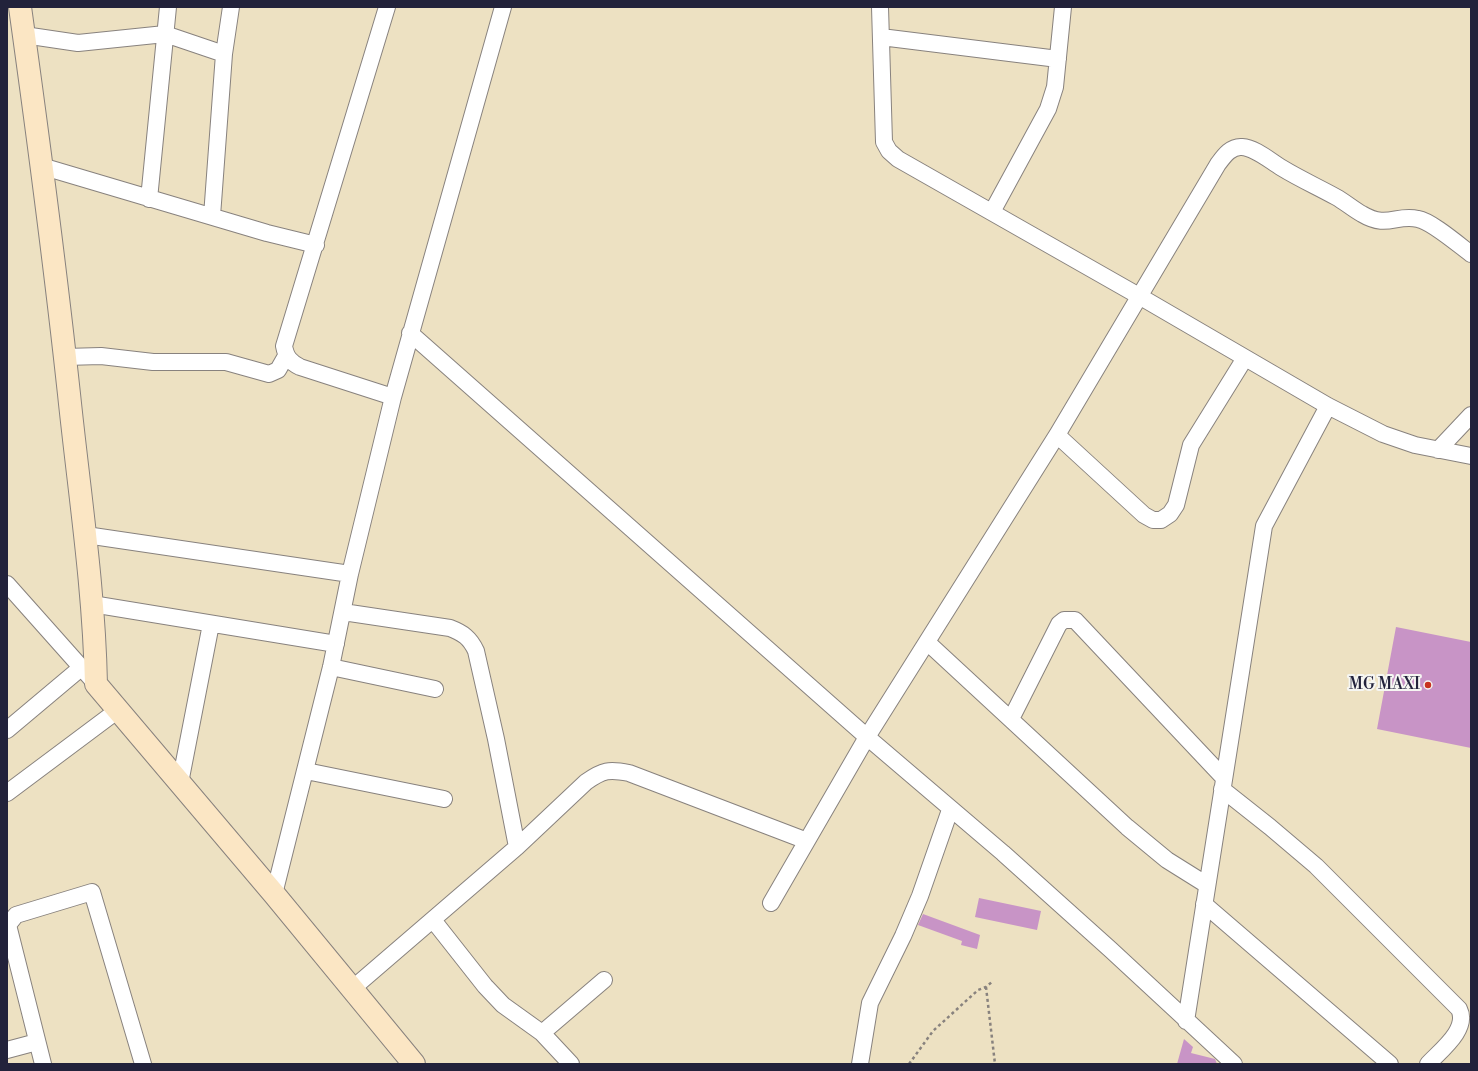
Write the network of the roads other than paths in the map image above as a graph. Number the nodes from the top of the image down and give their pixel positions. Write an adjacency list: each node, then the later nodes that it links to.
1 (20, 7): 9 (street)
2 (168, 7): 8 (street)
3 (231, 7): 11 (street)
4 (387, 7): 17 (street)
5 (503, 7): 20 (street)
6 (880, 7): 10 (street)
7 (1063, 7): 12 (street)
8 (165, 34): 9 (street); 11 (street); 14 (street)
9 (24, 35): 13 (street)
10 (881, 37): 12 (street); 15 (street)
11 (224, 54): 16 (street)
12 (1058, 58): 15 (street)
13 (41, 166): 14 (street); 22 (street)
14 (149, 199): 16 (street)
15 (992, 212): 19 (street)
16 (212, 216): 17 (street)
17 (316, 245): 21 (street)
18 (1471, 254): 19 (street)
19 (1138, 296): 23 (street); 27 (street)
20 (410, 333): 24 (street); 44 (street)
21 (286, 356): 22 (street); 24 (street)
22 (66, 357): 30 (street)
23 (1245, 358): 25 (street); 27 (street)
24 (393, 397): 31 (street)
25 (1328, 406): 28 (street); 47 (street)
26 (1471, 415): 28 (street)
27 (1057, 435): 36 (street)
28 (1438, 450): 29 (street)
29 (1471, 456)
30 (86, 535): 31 (street); 33 (street)
31 (350, 574): 34 (street)
32 (7, 584): 39 (street)
33 (92, 604): 35 (street); 39 (street)
34 (343, 612): 37 (street); 52 (street)
35 (211, 624): 37 (street); 46 (street)
36 (927, 642): 42 (street); 44 (street)
37 (336, 644): 38 (street)
38 (331, 667): 40 (street); 45 (street)
39 (89, 676): 41 (street); 43 (street)
40 (435, 689)
41 (118, 710): 46 (street); 48 (street)
42 (1011, 720): 47 (street); 53 (street)
43 (7, 730)
44 (867, 737): 50 (street); 51 (street)
45 (306, 771): 49 (street); 54 (street)
46 (180, 782): 54 (street)
47 (1223, 784): 53 (street); 71 (street)
48 (7, 793)
49 (444, 799)
50 (950, 810): 60 (street); 68 (street)
51 (807, 841): 52 (street); 55 (street)
52 (517, 847): 57 (street)
53 (1207, 885): 56 (street)
54 (274, 894): 59 (street)
55 (772, 903)
56 (1204, 904): 60 (street); 70 (street)
57 (433, 920): 59 (street); 61 (street)
58 (604, 980): 61 (street)
59 (352, 989): 66 (street)
60 (1186, 1021): 69 (street)
61 (542, 1033): 67 (street)
62 (37, 1042): 63 (street); 64 (street); 65 (street)
63 (7, 1050)
64 (43, 1064)
65 (143, 1064)
66 (414, 1064)
67 (572, 1064)
68 (860, 1064)
69 (1234, 1064)
70 (1390, 1064)
71 (1428, 1064)

